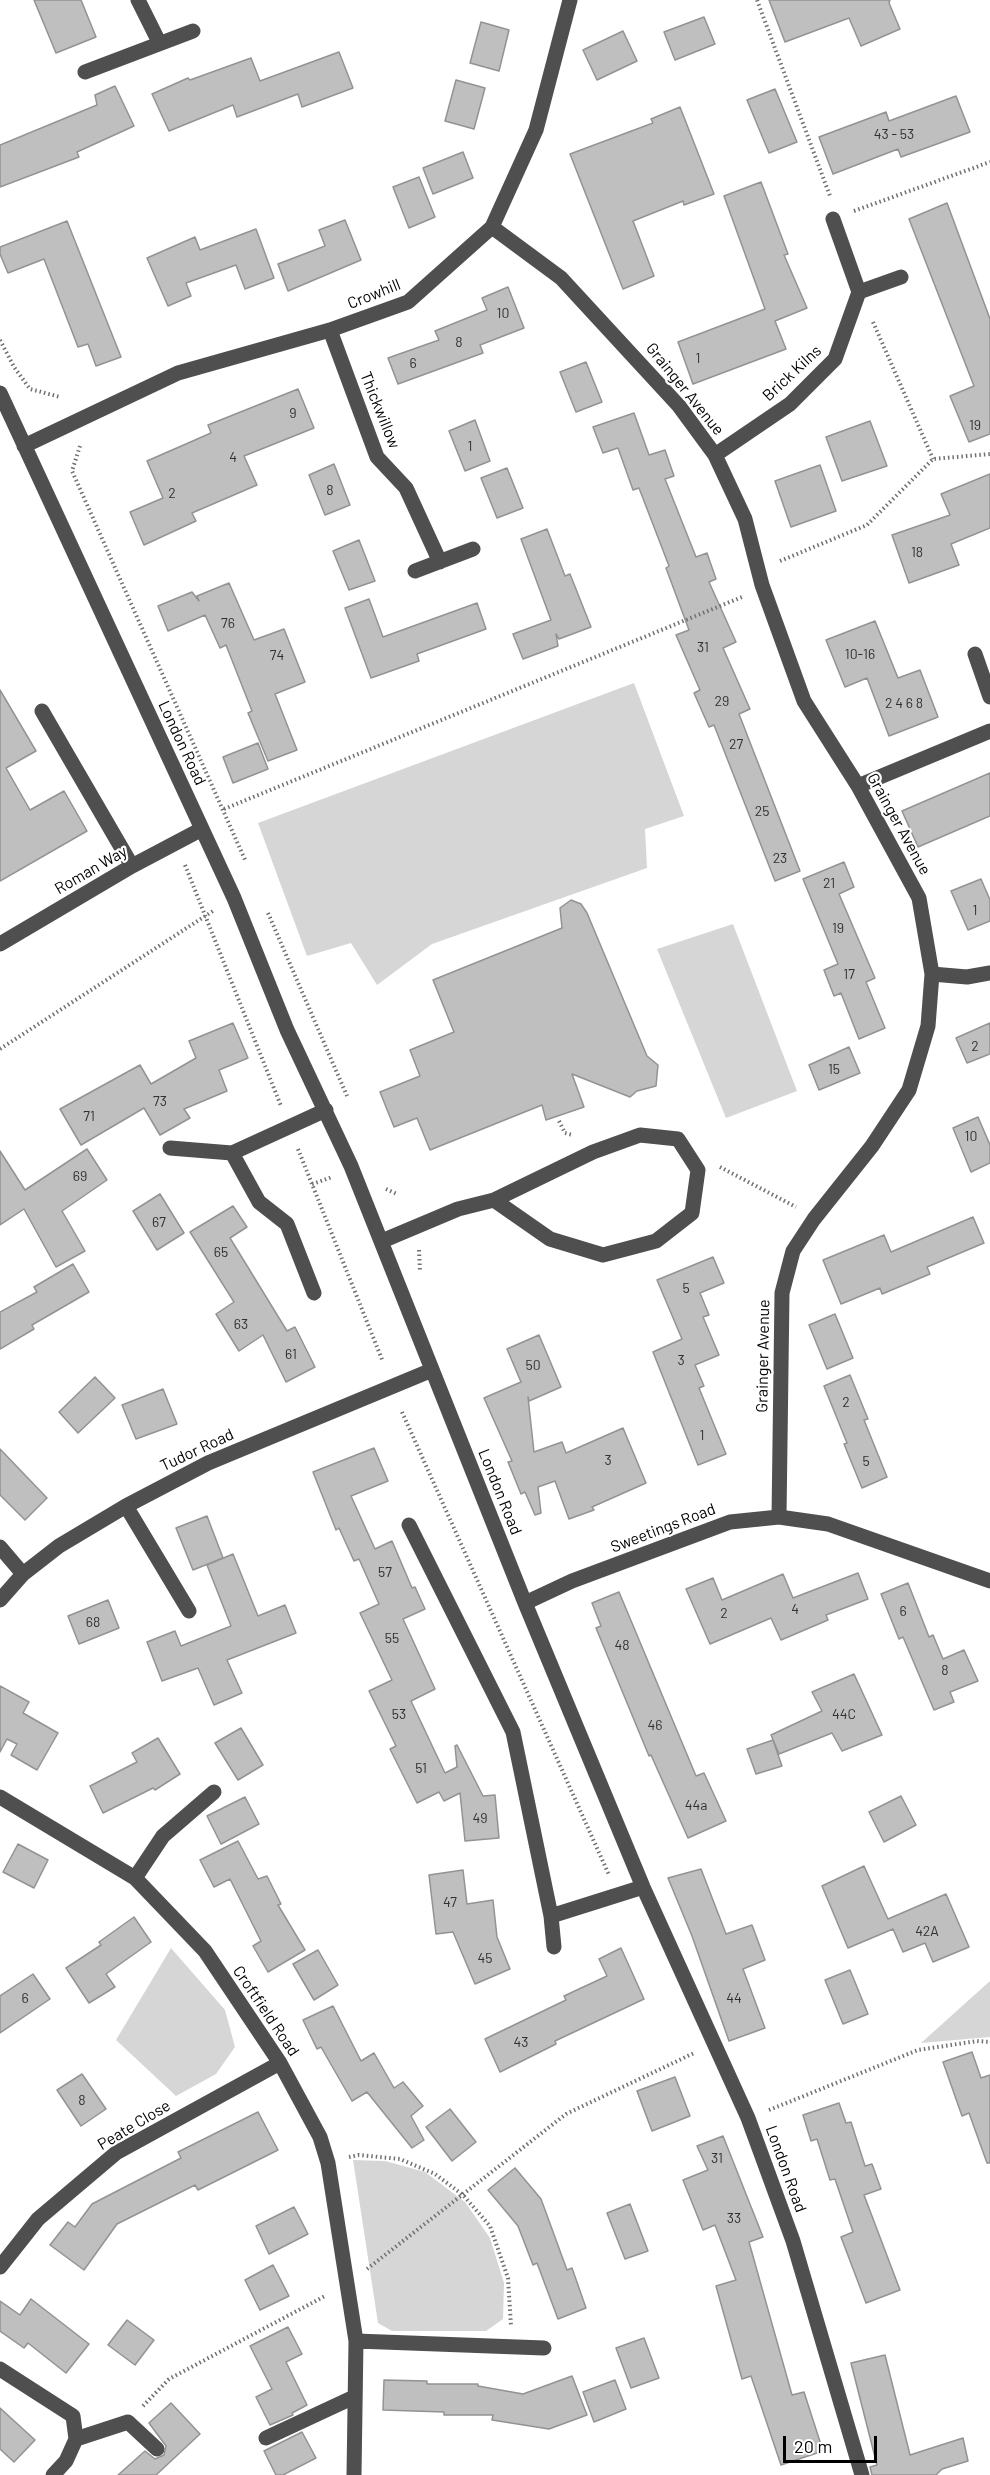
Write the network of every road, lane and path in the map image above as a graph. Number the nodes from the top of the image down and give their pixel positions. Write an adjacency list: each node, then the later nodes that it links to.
1 (138, 0): 5 (street)
2 (570, 0): 9 (street, Crowhill)
3 (757, 0): 8 (path)
4 (193, 31): 5 (street)
5 (159, 42): 6 (street)
6 (84, 72)
7 (990, 162): 8 (path)
8 (833, 219): 11 (street)
9 (492, 227): 12 (street, Crowhill); 19 (street, Grainger Avenue)
10 (901, 277): 11 (street)
11 (859, 292): 19 (street, Brick Kilns); 20 (path)
12 (330, 330): 17 (street, Crowhill); 22 (street, Thickwillow)
13 (0, 340): 15 (path)
14 (0, 393): 17 (street, London Road)
15 (60, 397)
16 (82, 439): 30 (path)
17 (24, 446): 31 (street, London Road)
18 (990, 454): 20 (path)
19 (715, 455): 24 (street, Grainger Avenue)
20 (933, 459): 24 (path)
21 (473, 549): 22 (street)
22 (440, 562): 23 (street)
23 (415, 572)
24 (762, 585): 29 (street, Grainger Avenue); 30 (path)
25 (975, 654): 26 (street)
26 (990, 697)
27 (42, 711): 33 (street)
28 (990, 731): 29 (street)
29 (858, 786): 40 (street, Grainger Avenue)
30 (224, 809): 32 (path)
31 (202, 830): 33 (street, Roman Way); 35 (street, London Road)
32 (247, 864)
33 (132, 866): 38 (street, Roman Way)
34 (188, 871): 37 (path)
35 (234, 898): 37 (path); 44 (street, London Road)
36 (266, 908): 42 (path)
37 (205, 917): 41 (path); 43 (path)
38 (0, 944)
39 (990, 973): 40 (street)
40 (932, 974): 55 (street, Grainger Avenue)
41 (0, 1050)
42 (351, 1104)
43 (283, 1110)
44 (326, 1110): 47 (street); 49 (street, London Road)
45 (170, 1148): 47 (street)
46 (298, 1149): 51 (path)
47 (232, 1153): 50 (street)
48 (494, 1200): 48 (street); 49 (street)
49 (382, 1242): 52 (street, London Road)
50 (314, 1293)
51 (383, 1362)
52 (432, 1370): 54 (street, Tudor Road); 61 (street, London Road)
53 (402, 1412): 67 (path)
54 (126, 1506): 58 (street, Tudor Road); 62 (street)
55 (779, 1517): 59 (street, Sweetings Road); 61 (street, Sweetings Road)
56 (409, 1525): 68 (street)
57 (0, 1547): 58 (street)
58 (24, 1574): 60 (street, Tudor Road)
59 (990, 1581)
60 (0, 1600)
61 (525, 1603): 66 (street, London Road)
62 (189, 1611)
63 (214, 1792): 65 (street)
64 (0, 1797): 65 (street, Croftfield Road)
65 (135, 1878): 72 (street, Croftfield Road)
66 (643, 1887): 67 (street); 71 (street, London Road)
67 (618, 1895): 68 (street)
68 (551, 1916): 69 (street)
69 (554, 1947)
70 (990, 2042): 73 (path)
71 (713, 2044): 73 (street, London Road); 75 (path)
72 (280, 2063): 74 (street, Croftfield Road); 76 (street, Peate Close)
73 (748, 2118): 89 (street, London Road)
74 (328, 2163): 75 (path); 77 (street, Croftfield Road)
75 (463, 2195): 77 (path); 79 (path)
76 (0, 2267)
77 (347, 2284): 78 (street, Croftfield Road); 83 (path)
78 (356, 2341): 79 (street); 82 (street, Croftfield Road)
79 (513, 2346): 80 (street)
80 (544, 2348)
81 (0, 2369): 85 (street)
82 (354, 2397): 84 (street); 88 (street, Croftfield Road)
83 (128, 2422): 85 (street); 86 (street)
84 (266, 2438)
85 (76, 2439): 87 (street)
86 (157, 2449)
87 (53, 2475)
88 (354, 2475)
89 (862, 2475)

